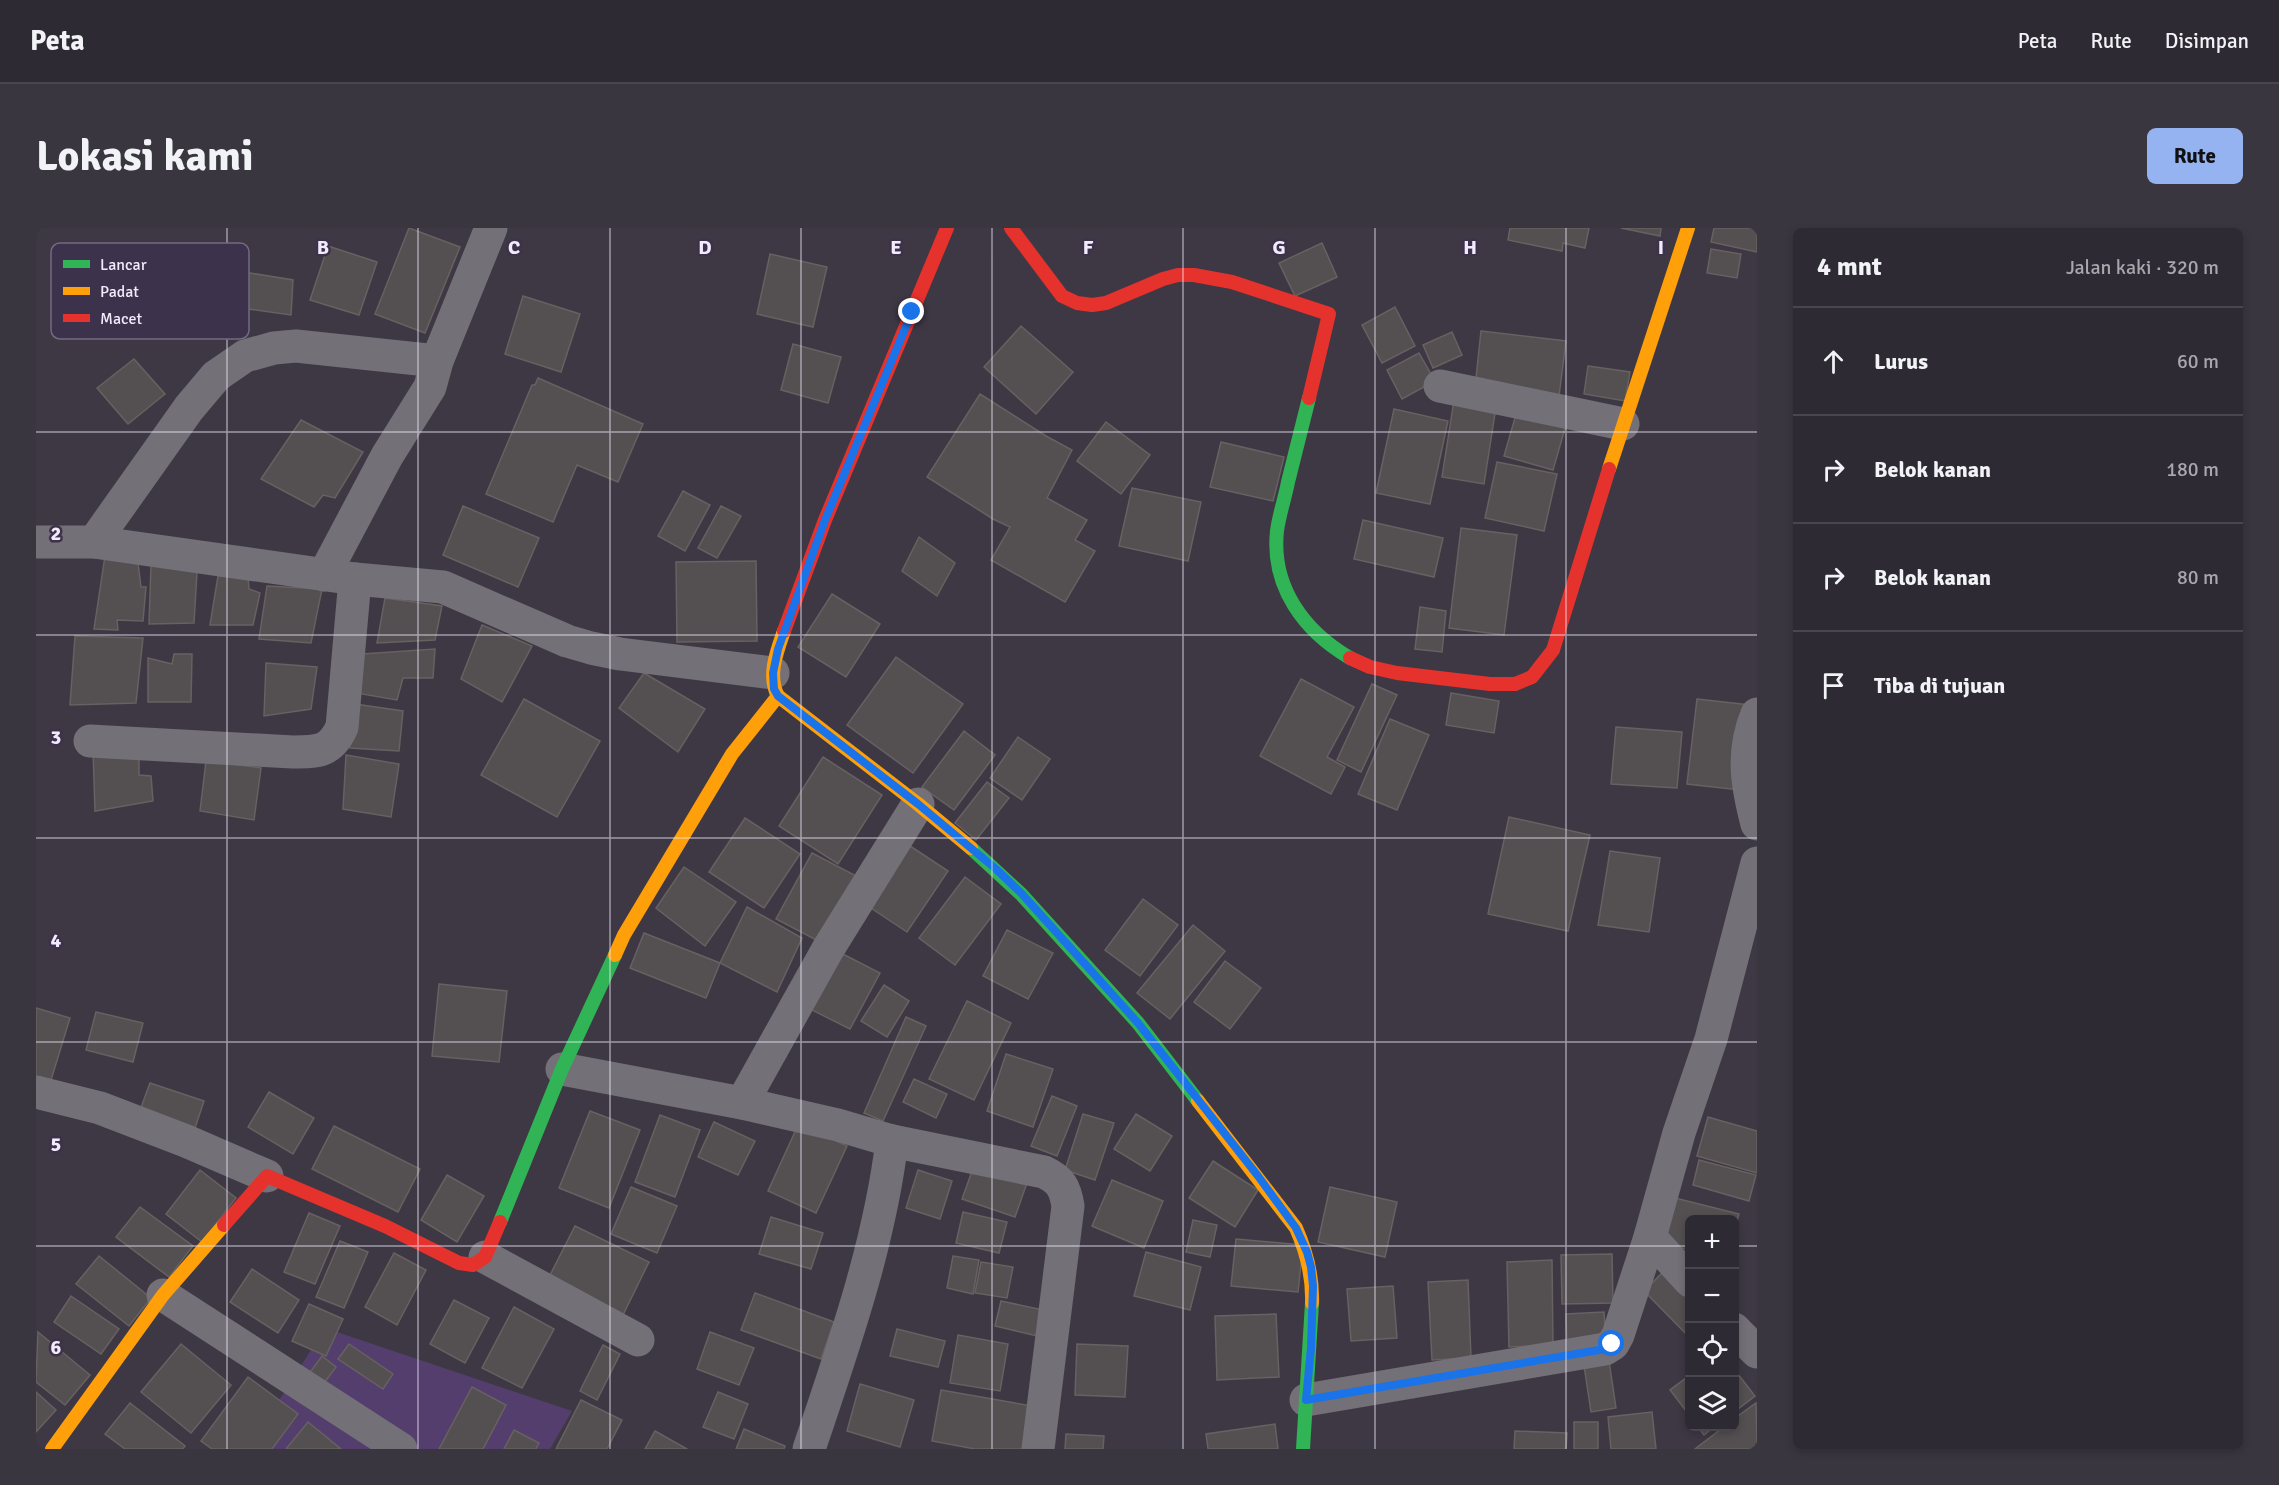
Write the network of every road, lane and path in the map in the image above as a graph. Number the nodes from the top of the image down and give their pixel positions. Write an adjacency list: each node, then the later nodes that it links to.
1 (491, 228): 5 (street)
2 (947, 228): 11 (street)
3 (1011, 228): 7 (street)
4 (1688, 228): 7 (street)
5 (437, 361): 9 (street); 10 (street)
6 (1440, 386): 7 (street)
7 (1623, 424)
8 (36, 542): 9 (street)
9 (94, 542): 10 (street)
10 (339, 577): 11 (street); 13 (street)
11 (775, 684): 14 (street); 17 (street)
12 (1757, 714): 15 (street)
13 (90, 741)
14 (918, 804): 19 (street); 29 (street)
15 (1757, 824)
16 (1757, 863): 22 (street)
17 (562, 1069): 19 (street); 23 (street)
18 (36, 1092): 21 (street)
19 (742, 1103): 20 (street)
20 (892, 1141): 32 (street); 33 (street)
21 (267, 1176): 23 (street); 25 (street)
22 (1650, 1237): 24 (street); 29 (street)
23 (485, 1257): 27 (street)
24 (1685, 1276)
25 (163, 1294): 30 (street); 31 (street)
26 (1739, 1334): 28 (street)
27 (638, 1340)
28 (1757, 1352)
29 (1306, 1400): 34 (street)
30 (52, 1449)
31 (401, 1449)
32 (809, 1449)
33 (1038, 1449)
34 (1303, 1449)

